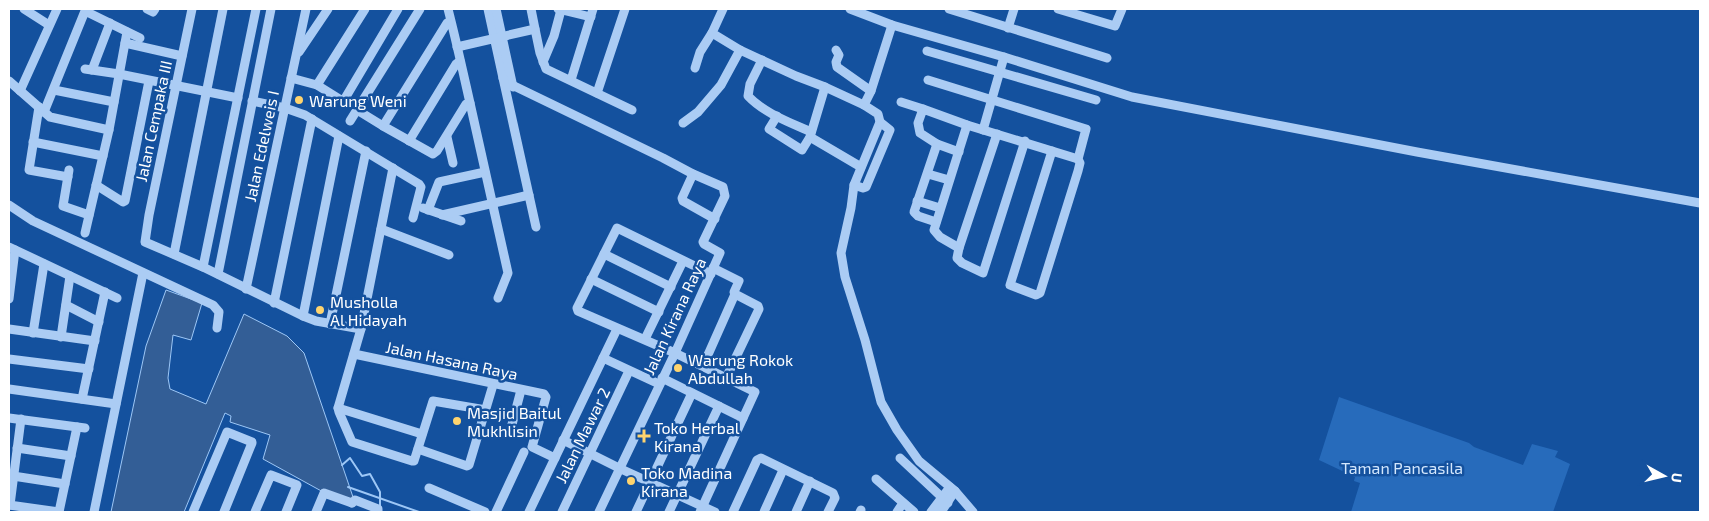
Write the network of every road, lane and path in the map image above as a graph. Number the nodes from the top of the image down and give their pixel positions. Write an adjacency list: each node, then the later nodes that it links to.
1 (23, 9): 29 (street)
2 (57, 9): 29 (street)
3 (147, 9): 4 (street)
4 (155, 9)
5 (192, 9): 42 (street, Jalan Cempaka III)
6 (224, 9): 65 (street)
7 (256, 9): 67 (street)
8 (271, 9): 70 (street)
9 (306, 9): 44 (street, Jalan Edelweis I)
10 (365, 9): 58 (street)
11 (398, 9): 58 (street)
12 (420, 9): 78 (street)
13 (448, 9): 27 (street)
14 (488, 9): 36 (street)
15 (496, 9): 36 (street)
16 (531, 9): 32 (street)
17 (560, 9): 26 (street); 48 (street)
18 (625, 9): 66 (street)
19 (723, 9): 34 (street)
20 (850, 9): 30 (street)
21 (950, 9): 31 (street)
22 (1014, 9): 31 (street)
23 (1058, 9): 24 (street)
24 (1122, 9)
25 (326, 10): 44 (street)
26 (592, 13): 54 (street)
27 (451, 21): 38 (street); 86 (street)
28 (110, 23): 33 (street); 51 (street); 62 (street)
29 (49, 25): 63 (street)
30 (892, 26): 43 (street); 64 (street)
31 (1008, 28): 45 (street)
32 (535, 29): 36 (street); 48 (street)
33 (128, 32): 35 (street); 37 (street)
34 (712, 33): 39 (street); 49 (street)
35 (140, 38)
36 (498, 38): 38 (street); 53 (street); 60 (street)
37 (125, 43): 42 (street); 51 (street)
38 (457, 48): 47 (street)
39 (740, 50): 46 (street); 84 (street)
40 (836, 50): 64 (street)
41 (927, 51): 50 (street)
42 (182, 56): 59 (street, Jalan Cempaka III)
43 (1004, 57): 50 (street); 118 (street)
44 (296, 58): 52 (street, Jalan Edelweis I)
45 (1107, 58)
46 (762, 60): 61 (street); 80 (street)
47 (460, 61): 73 (street); 93 (street)
48 (543, 62): 54 (street)
49 (695, 68)
50 (1000, 71): 68 (street); 69 (street)
51 (120, 74): 57 (street); 71 (street)
52 (291, 78): 58 (street); 75 (street, Jalan Edelweis I)
53 (503, 78): 60 (street); 115 (street)
54 (571, 80): 66 (street)
55 (928, 80): 68 (street)
56 (9, 81): 63 (street)
57 (149, 81): 59 (street); 113 (street)
58 (317, 85)
59 (175, 86): 65 (street); 132 (street, Jalan Cempaka III)
60 (513, 87): 110 (street)
61 (825, 87): 74 (street); 89 (street)
62 (54, 90): 71 (street); 77 (street)
63 (20, 91): 77 (street)
64 (871, 91): 74 (street)
65 (206, 92): 67 (street); 132 (street)
66 (597, 93): 79 (street)
67 (238, 98): 70 (street); 137 (street)
68 (991, 100): 88 (street); 105 (street)
69 (1096, 100)
70 (252, 101): 75 (street); 140 (street)
71 (114, 102): 87 (street)
72 (901, 102): 76 (street)
73 (470, 103): 92 (street); 109 (street)
74 (864, 105): 83 (street)
75 (285, 108): 81 (street); 144 (street, Jalan Edelweis I)
76 (923, 109): 85 (street); 96 (street)
77 (42, 110): 87 (street); 95 (street)
78 (358, 110): 82 (street); 86 (street)
79 (632, 110)
80 (777, 116): 89 (street); 89 (street)
81 (312, 119): 91 (street); 150 (street)
82 (350, 121)
83 (880, 122): 101 (street); 104 (street)
84 (683, 123)
85 (967, 125): 88 (street); 102 (street)
86 (383, 126): 93 (street)
87 (109, 130): 103 (street)
88 (983, 130): 90 (street)
89 (810, 134): 107 (street)
90 (997, 134): 94 (street); 130 (street)
91 (340, 136): 98 (street); 153 (street)
92 (446, 137): 97 (street); 99 (street)
93 (409, 141): 99 (street)
94 (1025, 141): 100 (street); 130 (street)
95 (33, 142): 103 (street); 121 (street)
96 (938, 144): 102 (street); 111 (street)
97 (449, 148): 99 (street); 106 (street)
98 (366, 151): 108 (street); 155 (street)
99 (437, 151)
100 (1052, 151): 105 (street); 105 (street)
101 (867, 152): 104 (street); 107 (street)
102 (959, 152): 112 (street)
103 (103, 156): 113 (street)
104 (879, 158): 114 (street)
105 (1078, 159)
106 (453, 163)
107 (861, 167): 114 (street)
108 (393, 168): 123 (street); 128 (street)
109 (485, 172): 117 (street); 122 (street)
110 (693, 174): 124 (street); 124 (street)
111 (928, 174): 112 (street); 116 (street)
112 (949, 180): 120 (street)
113 (96, 185): 121 (street)
114 (854, 185): 203 (street)
115 (529, 195): 117 (street); 127 (street)
116 (917, 201): 120 (street); 126 (street)
117 (492, 203): 122 (street); 148 (street)
118 (1700, 203)
119 (9, 206): 139 (street)
120 (940, 208): 126 (street)
121 (89, 215): 129 (street)
122 (442, 215): 125 (street)
123 (413, 218)
124 (715, 219): 138 (street, Jalan Kirana Raya)
125 (461, 221)
126 (936, 222): 130 (street)
127 (536, 227)
128 (381, 229): 133 (street); 158 (street)
129 (85, 233)
130 (959, 248)
131 (12, 249): 136 (street); 149 (street)
132 (174, 254): 137 (street)
133 (449, 254)
134 (604, 254): 135 (street); 142 (street); 143 (street)
135 (683, 261): 138 (street); 143 (street)
136 (44, 264): 141 (street); 160 (street)
137 (203, 267): 140 (street)
138 (712, 271): 146 (street); 164 (street, Jalan Kirana Raya)
139 (143, 273): 156 (street); 178 (street)
140 (218, 274): 144 (street)
141 (70, 276): 145 (street); 151 (street)
142 (591, 279): 152 (street); 159 (street)
143 (671, 286): 152 (street)
144 (246, 289): 150 (street)
145 (105, 292): 147 (street); 154 (street)
146 (735, 294): 168 (street); 171 (street)
147 (117, 298)
148 (498, 298)
149 (9, 299)
150 (274, 303): 153 (street)
151 (66, 305): 154 (street); 161 (street)
152 (659, 312): 162 (street)
153 (303, 316): 155 (street)
154 (99, 322): 163 (street)
155 (330, 324): 158 (street)
156 (217, 328)
157 (9, 329): 160 (street)
158 (362, 329): 165 (street)
159 (617, 329): 162 (street); 166 (street)
160 (33, 333): 161 (street)
161 (61, 336): 163 (street)
162 (645, 339): 164 (street)
163 (95, 341): 169 (street)
164 (675, 353): 168 (street); 172 (street, Jalan Kirana Raya)
165 (354, 354): 173 (street, Jalan Hasana Raya); 180 (street)
166 (603, 358): 170 (street); 187 (street)
167 (9, 359): 169 (street)
168 (703, 366): 171 (street)
169 (89, 369): 177 (street)
170 (629, 371): 172 (street); 191 (street, Jalan Mawar 2)
171 (726, 378): 183 (street)
172 (661, 381): 176 (street); 195 (street, Jalan Kirana Raya)
173 (493, 384): 175 (street, Jalan Hasana Raya); 181 (street)
174 (9, 389): 177 (street)
175 (521, 390): 185 (street); 193 (street, Jalan Hasana Raya)
176 (692, 393): 179 (street); 199 (street)
177 (82, 399): 178 (street)
178 (116, 404): 211 (street)
179 (719, 406): 183 (street); 204 (street)
180 (338, 408): 186 (street); 189 (street)
181 (486, 410): 186 (street); 189 (street)
182 (9, 418): 184 (street)
183 (743, 418): 209 (street)
184 (21, 419): 188 (street); 192 (street)
185 (510, 432)
186 (422, 434): 189 (street)
187 (563, 440): 191 (street); 193 (street)
188 (17, 448): 192 (street); 197 (street)
189 (418, 449)
190 (524, 452): 219 (street)
191 (590, 454): 195 (street); 221 (street, Jalan Mawar 2)
192 (71, 456): 201 (street)
193 (555, 458): 220 (street)
194 (900, 458): 207 (street)
195 (621, 469): 199 (street); 222 (street, Jalan Kirana Raya)
196 (783, 470): 200 (street); 226 (street); 227 (street)
197 (13, 476): 201 (street); 206 (street)
198 (876, 479): 205 (street)
199 (651, 482): 204 (street); 223 (street)
200 (810, 482): 228 (street); 229 (street)
201 (65, 484): 210 (street)
202 (429, 488): 218 (street)
203 (953, 489): 207 (street); 234 (street)
204 (677, 494): 209 (street); 224 (street)
205 (903, 503): 230 (street); 231 (street)
206 (9, 505): 210 (street)
207 (944, 505): 232 (street); 233 (street)
208 (350, 508): 216 (street); 217 (street)
209 (701, 509): 225 (street)
210 (59, 512)
211 (94, 512)
212 (193, 512): 213 (street)
213 (224, 512)
214 (255, 512): 215 (street)
215 (286, 512)
216 (316, 512)
217 (378, 512)
218 (486, 512)
219 (496, 512)
220 (529, 512)
221 (562, 512)
222 (599, 512)
223 (636, 512)
224 (669, 512)
225 (715, 512)
226 (733, 512)
227 (764, 512)
228 (796, 512)
229 (828, 512)
230 (898, 512)
231 (914, 512)
232 (931, 512)
233 (952, 512)
234 (974, 512)

